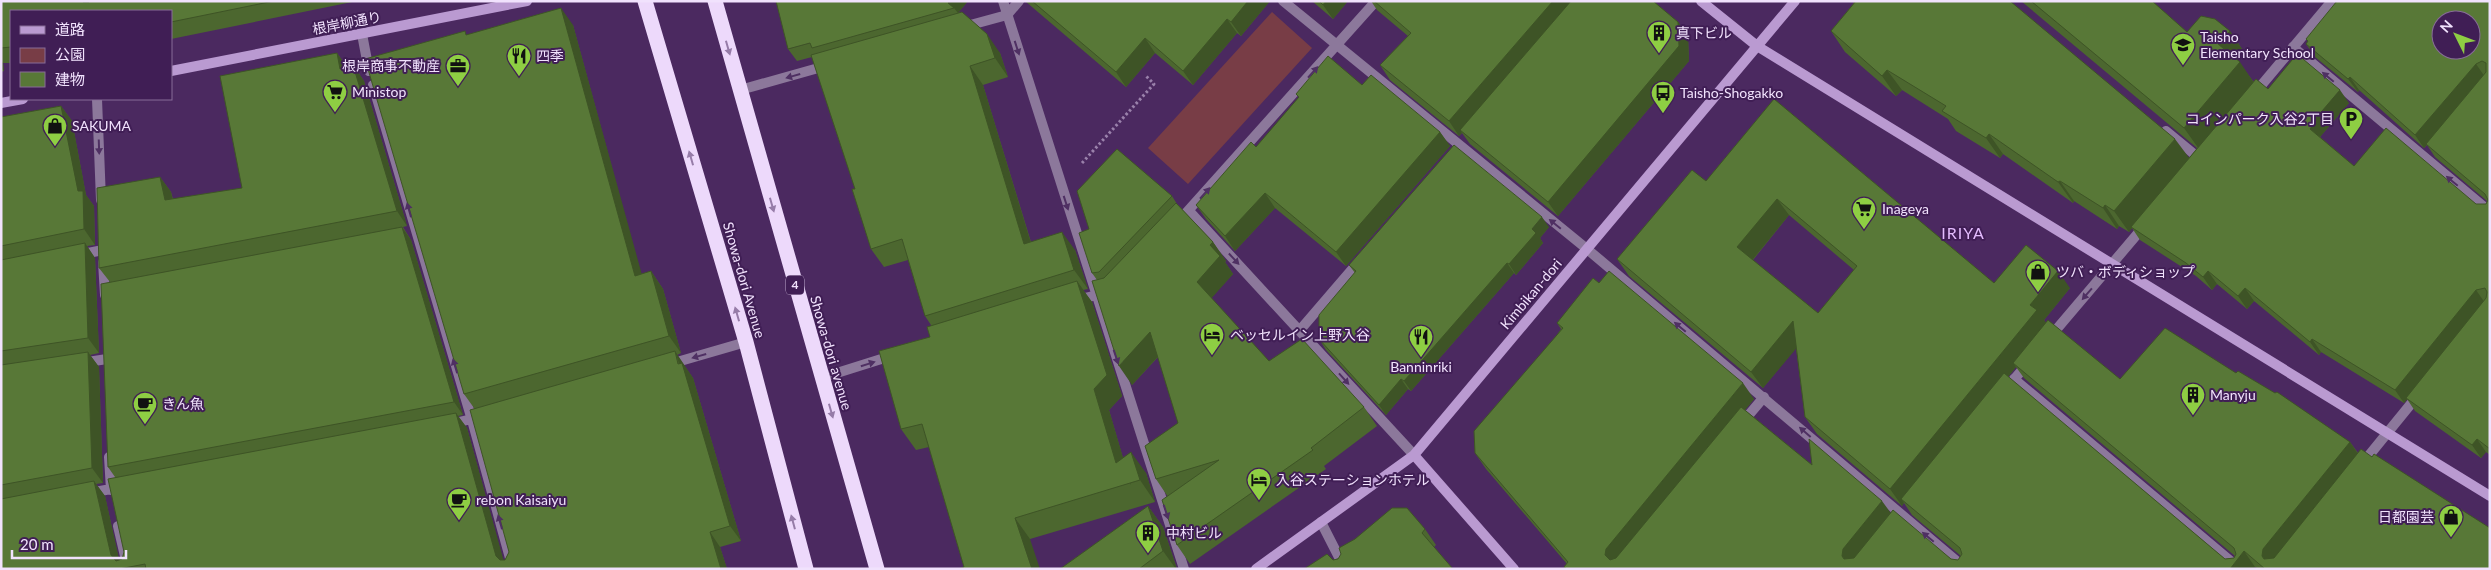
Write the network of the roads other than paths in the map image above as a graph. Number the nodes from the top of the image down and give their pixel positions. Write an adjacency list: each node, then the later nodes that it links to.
1 (528, 1): 13 (street, 根岸柳通り)
2 (645, 1): 40 (highway, Showa-dori Avenue, one-way to 2)
3 (715, 1): 19 (highway, Showa-dori avenue / 4, one-way to 19)
4 (1003, 1): 11 (street)
5 (1020, 1): 11 (street)
6 (1283, 1): 14 (street)
7 (1376, 1): 14 (street)
8 (1701, 1): 15 (street)
9 (1795, 1): 15 (street, Kimbikan-dori)
10 (2332, 1): 16 (street)
11 (1007, 15): 12 (street); 37 (street, one-way to 37)
12 (950, 31)
13 (362, 34): 18 (street, 根岸柳通り); 51 (street, one-way to 13)
14 (1336, 46): 26 (street, one-way to 14); 32 (street, one-way to 14)
15 (1757, 46): 32 (street, Kimbikan-dori); 34 (street)
16 (2293, 48): 22 (street); 28 (street, one-way to 16)
17 (836, 63): 19 (street, one-way to 19)
18 (172, 71)
19 (740, 90): 45 (highway, Showa-dori avenue / 4, one-way to 45)
20 (18, 100): 23 (street)
21 (97, 100): 27 (street, one-way to 27)
22 (2250, 100)
23 (1, 103)
24 (2154, 121): 25 (street)
25 (2200, 159)
26 (1190, 210): 30 (street); 39 (street, one-way to 39)
27 (102, 212)
28 (2490, 212)
29 (2151, 218): 34 (street)
30 (1170, 231)
31 (1370, 249): 39 (street)
32 (1587, 249): 48 (street, one-way to 32); 56 (street, Kimbikan-dori)
33 (66, 257): 36 (street)
34 (2113, 263): 46 (street, one-way to 46); 53 (street)
35 (1118, 285): 37 (street)
36 (108, 294)
37 (1095, 294): 38 (street); 68 (street, one-way to 68)
38 (1067, 303)
39 (1300, 330): 56 (street, one-way to 56)
40 (746, 342): 44 (street, one-way to 44); 66 (highway, Showa-dori Avenue, one-way to 40)
41 (907, 352): 45 (street, one-way to 41)
42 (106, 359): 43 (street)
43 (68, 365)
44 (662, 366)
45 (821, 378): 67 (highway, Showa-dori avenue / 4, one-way to 67)
46 (2014, 379): 49 (street); 73 (street)
47 (2427, 385): 53 (street)
48 (1764, 397): 54 (street); 72 (street, one-way to 48)
49 (1996, 402)
50 (500, 412): 51 (street)
51 (472, 420): 52 (street); 65 (street, one-way to 51)
52 (442, 426)
53 (2387, 433): 57 (street); 61 (street)
54 (1733, 434)
55 (109, 449): 59 (street)
56 (1414, 455): 63 (street, Kimbikan-dori); 71 (street)
57 (2353, 475)
58 (130, 485): 59 (street)
59 (111, 493): 60 (street)
60 (74, 496)
61 (2490, 496)
62 (116, 515): 64 (street)
63 (1321, 522): 69 (street, Kimbikan-dori); 70 (street)
64 (128, 569)
65 (513, 569)
66 (806, 569)
67 (877, 569)
68 (1184, 569)
69 (1256, 569)
70 (1346, 569)
71 (1514, 569)
72 (1966, 569)
73 (2240, 569)

